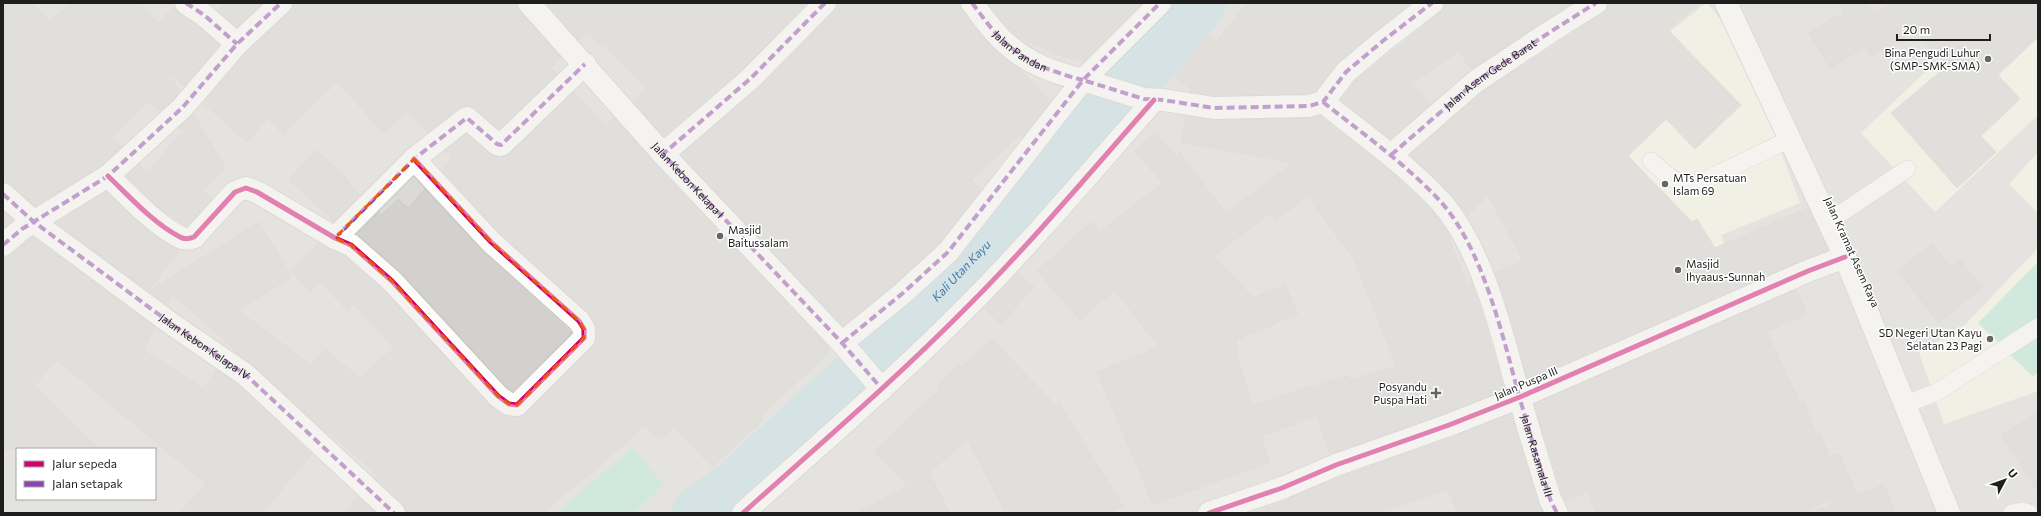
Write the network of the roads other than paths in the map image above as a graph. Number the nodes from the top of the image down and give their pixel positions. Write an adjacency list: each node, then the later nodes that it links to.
1 (186, 3): 10 (street)
2 (281, 3): 10 (street)
3 (529, 3): 11 (street, Jalan Kebon Kelapa I)
4 (825, 3): 16 (street)
5 (972, 3): 12 (street, Jalan Pandan)
6 (1160, 3): 12 (street)
7 (1432, 3): 14 (street)
8 (1596, 3): 17 (street, Jalan Asem Gede Barat)
9 (1726, 3): 15 (street, Jalan Kramat Asem Raya)
10 (237, 44): 21 (street)
11 (585, 64): 16 (street, Jalan Kebon Kelapa I); 18 (street)
12 (1084, 80): 13 (street, Jalan Pandan); 29 (street)
13 (1149, 100): 14 (street, Jalan Pandan); 30 (street)
14 (1323, 102): 17 (street, Jalan Rasamala III)
15 (1790, 138): 19 (lane); 24 (street, Jalan Kramat Asem Raya)
16 (664, 154): 29 (street, Jalan Kebon Kelapa I)
17 (1391, 155): 31 (street, Jalan Rasamala III)
18 (414, 159): 25 (street); 25 (street)
19 (1651, 161)
20 (1907, 169): 24 (lane)
21 (108, 176): 23 (street); 25 (street)
22 (3, 194): 23 (street, Jalan Kebon Kelapa IV)
23 (34, 222): 26 (street); 33 (street, Jalan Kebon Kelapa IV)
24 (1828, 222): 27 (street, Jalan Kramat Asem Raya)
25 (335, 238)
26 (3, 245)
27 (1845, 257): 31 (street, Jalan Puspa III); 32 (street, Jalan Kramat Asem Raya)
28 (2038, 328): 32 (lane)
29 (845, 347): 30 (street, Jalan Kebon Kelapa I)
30 (876, 382): 34 (street)
31 (1520, 397): 35 (street, Jalan Puspa III); 36 (street, Jalan Rasamala III)
32 (1904, 405): 37 (street, Jalan Kramat Asem Raya)
33 (394, 513)
34 (743, 513)
35 (1209, 513)
36 (1557, 513)
37 (1949, 513)
38 (2012, 513): 39 (lane)
39 (2029, 513)

